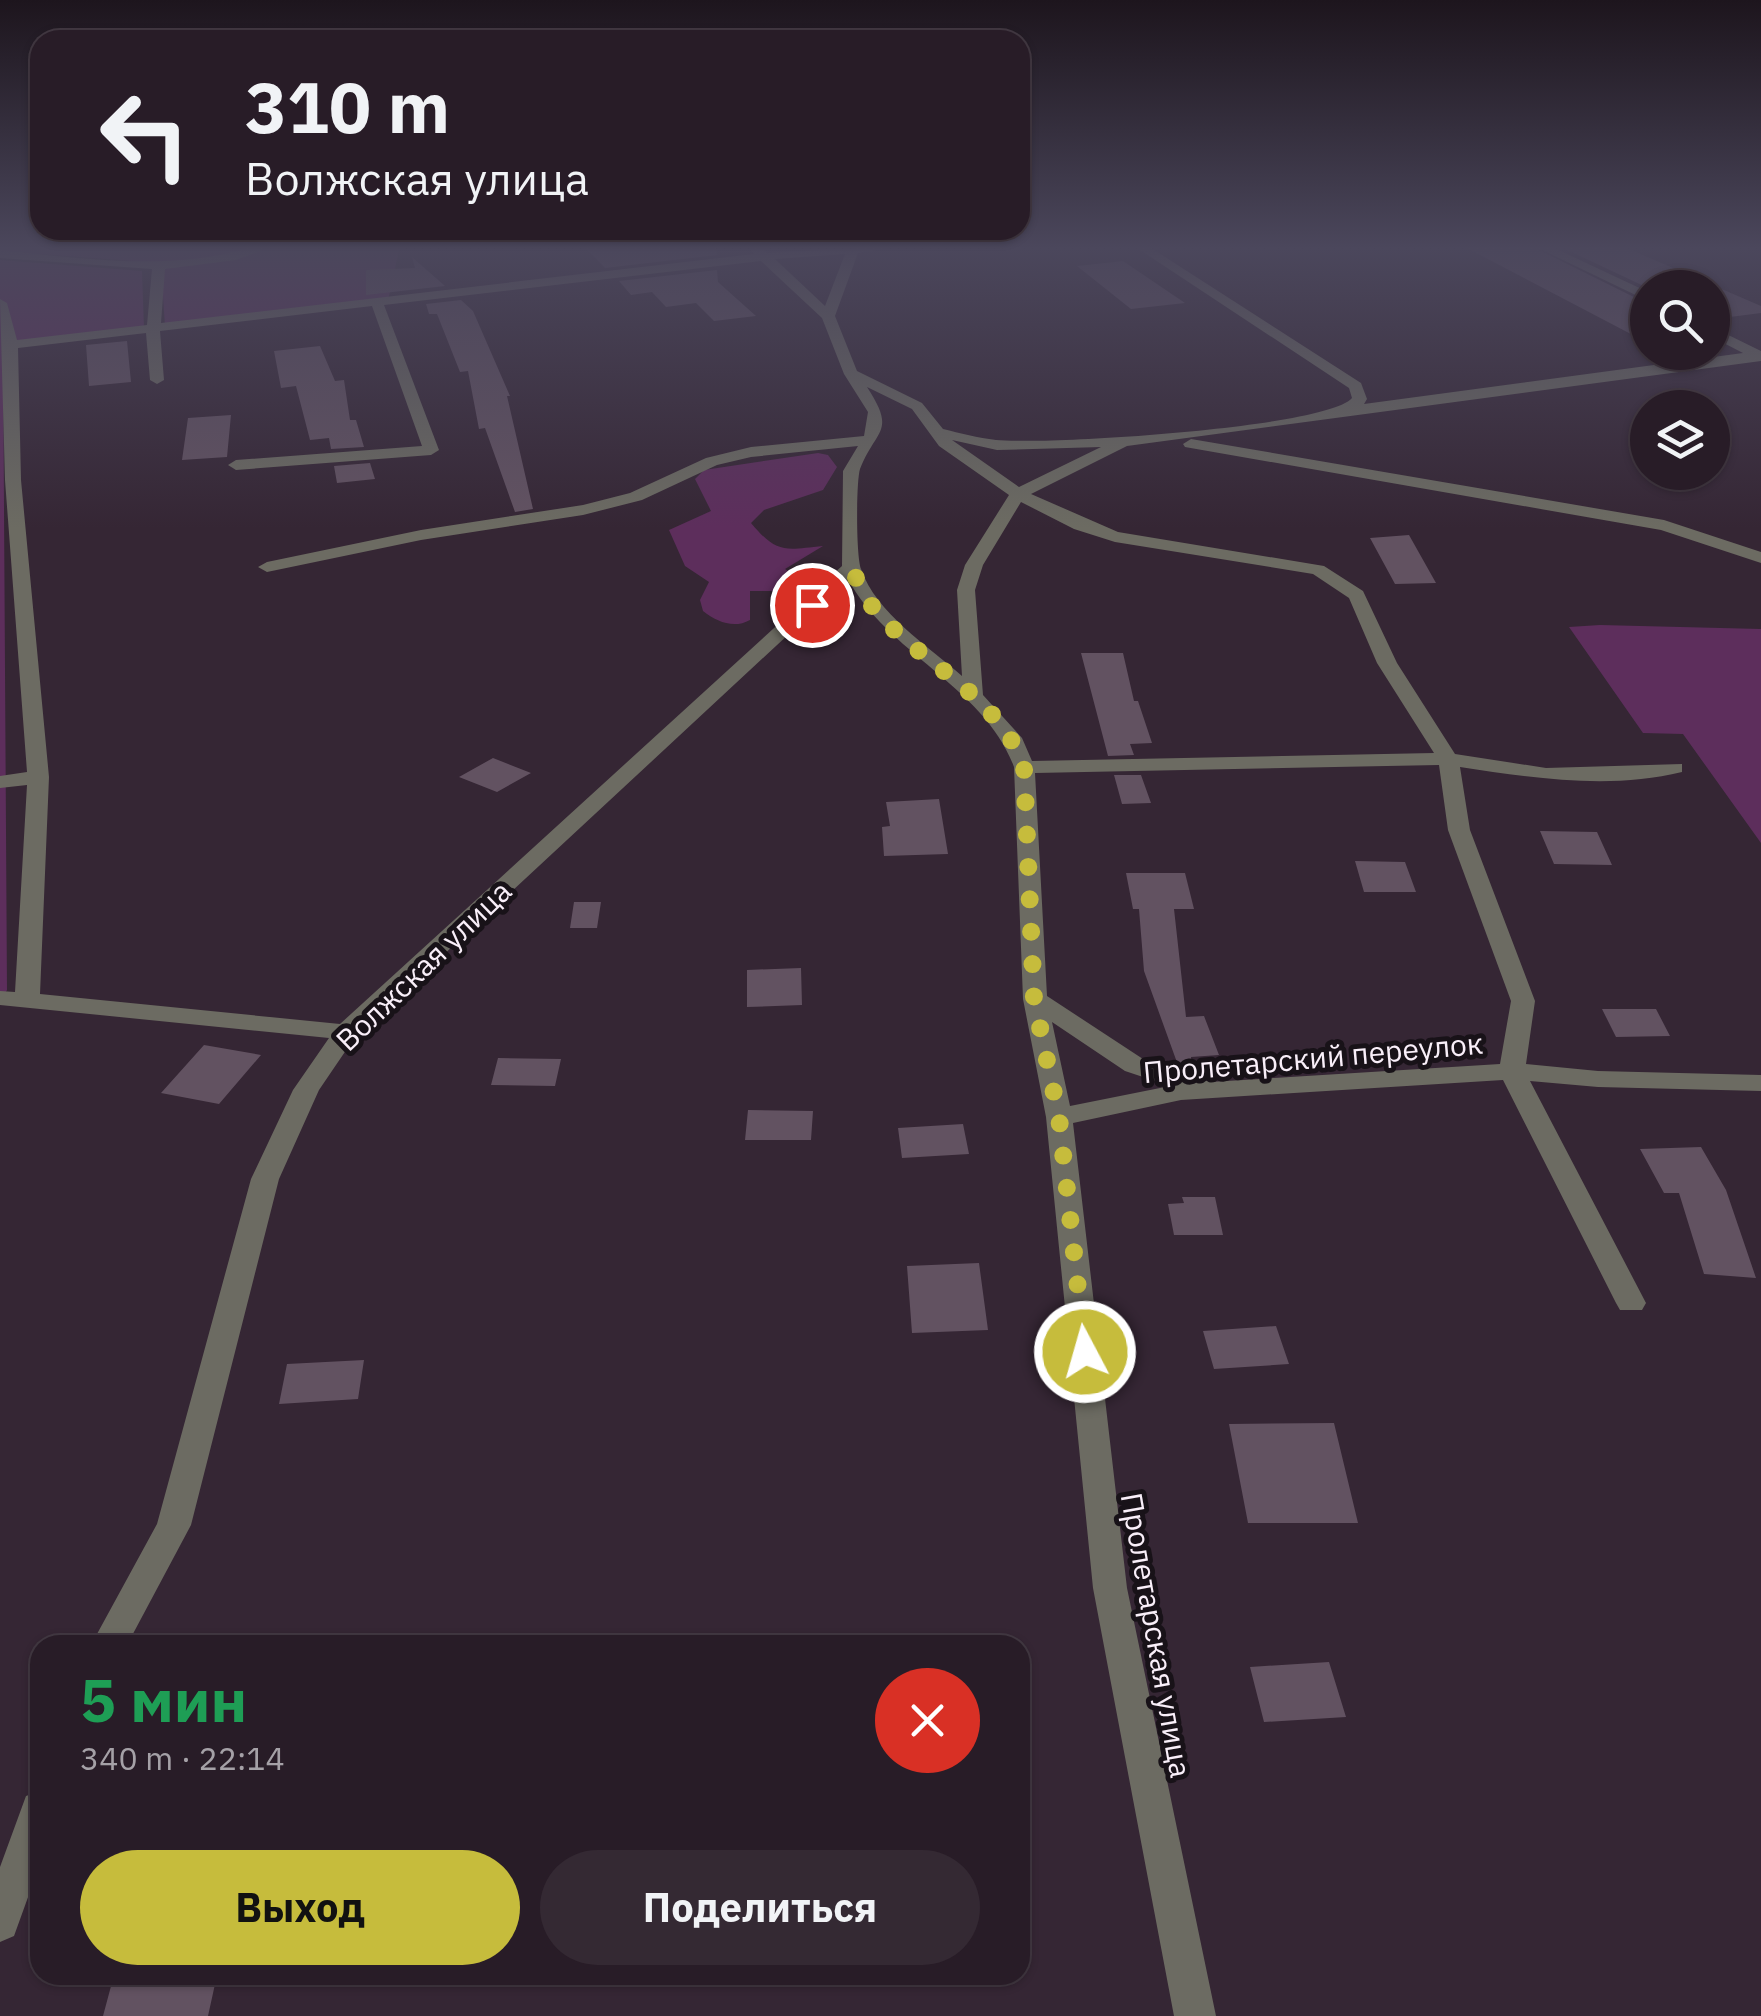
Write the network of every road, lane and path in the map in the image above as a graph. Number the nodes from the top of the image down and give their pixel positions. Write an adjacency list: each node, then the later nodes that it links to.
1 (58, 340): 7 (street)
2 (154, 340): 10 (street)
3 (391, 340): 18 (street)
4 (838, 340): 9 (street)
5 (1285, 340): 12 (street)
6 (1730, 340): 8 (street)
7 (6, 345): 11 (street)
8 (1760, 356): 12 (street)
9 (851, 374): 14 (street, Пролетарский переулок); 15 (street)
10 (157, 380)
11 (7, 406): 19 (street)
12 (1350, 410): 13 (street)
13 (1327, 416): 16 (street); 17 (street)
14 (938, 433): 16 (street); 20 (street, Пролетарский переулок)
15 (871, 440): 23 (street); 24 (street)
16 (1123, 442): 17 (street); 20 (street)
17 (1268, 456): 21 (street)
18 (236, 466)
19 (6, 480): 22 (street)
20 (1018, 494): 25 (street); 26 (street, Пролетарский переулок)
21 (1761, 558)
22 (10, 560): 29 (street)
23 (267, 568)
24 (851, 568): 25 (street, Пролетарская улица); 34 (street, Волжская улица)
25 (973, 696): 27 (street, Пролетарская улица)
26 (1448, 760): 27 (street); 28 (street); 35 (street, Пролетарский переулок)
27 (1024, 767): 33 (street, Пролетарская улица)
28 (1675, 768)
29 (38, 777): 30 (street); 32 (street)
30 (0, 782)
31 (0, 998): 32 (street)
32 (26, 998): 34 (street)
33 (1034, 999): 37 (street); 38 (street, Пролетарская улица)
34 (346, 1032): 40 (street, Волжская улица)
35 (1512, 1071): 36 (street); 37 (street, Пролетарский переулок); 39 (street)
36 (1761, 1083)
37 (1211, 1091): 38 (street, Пролетарский переулок)
38 (1059, 1117): 43 (street, Пролетарская улица)
39 (1630, 1302)
40 (114, 1635)
41 (30, 1837): 42 (street)
42 (0, 1923)
43 (1195, 2016)

